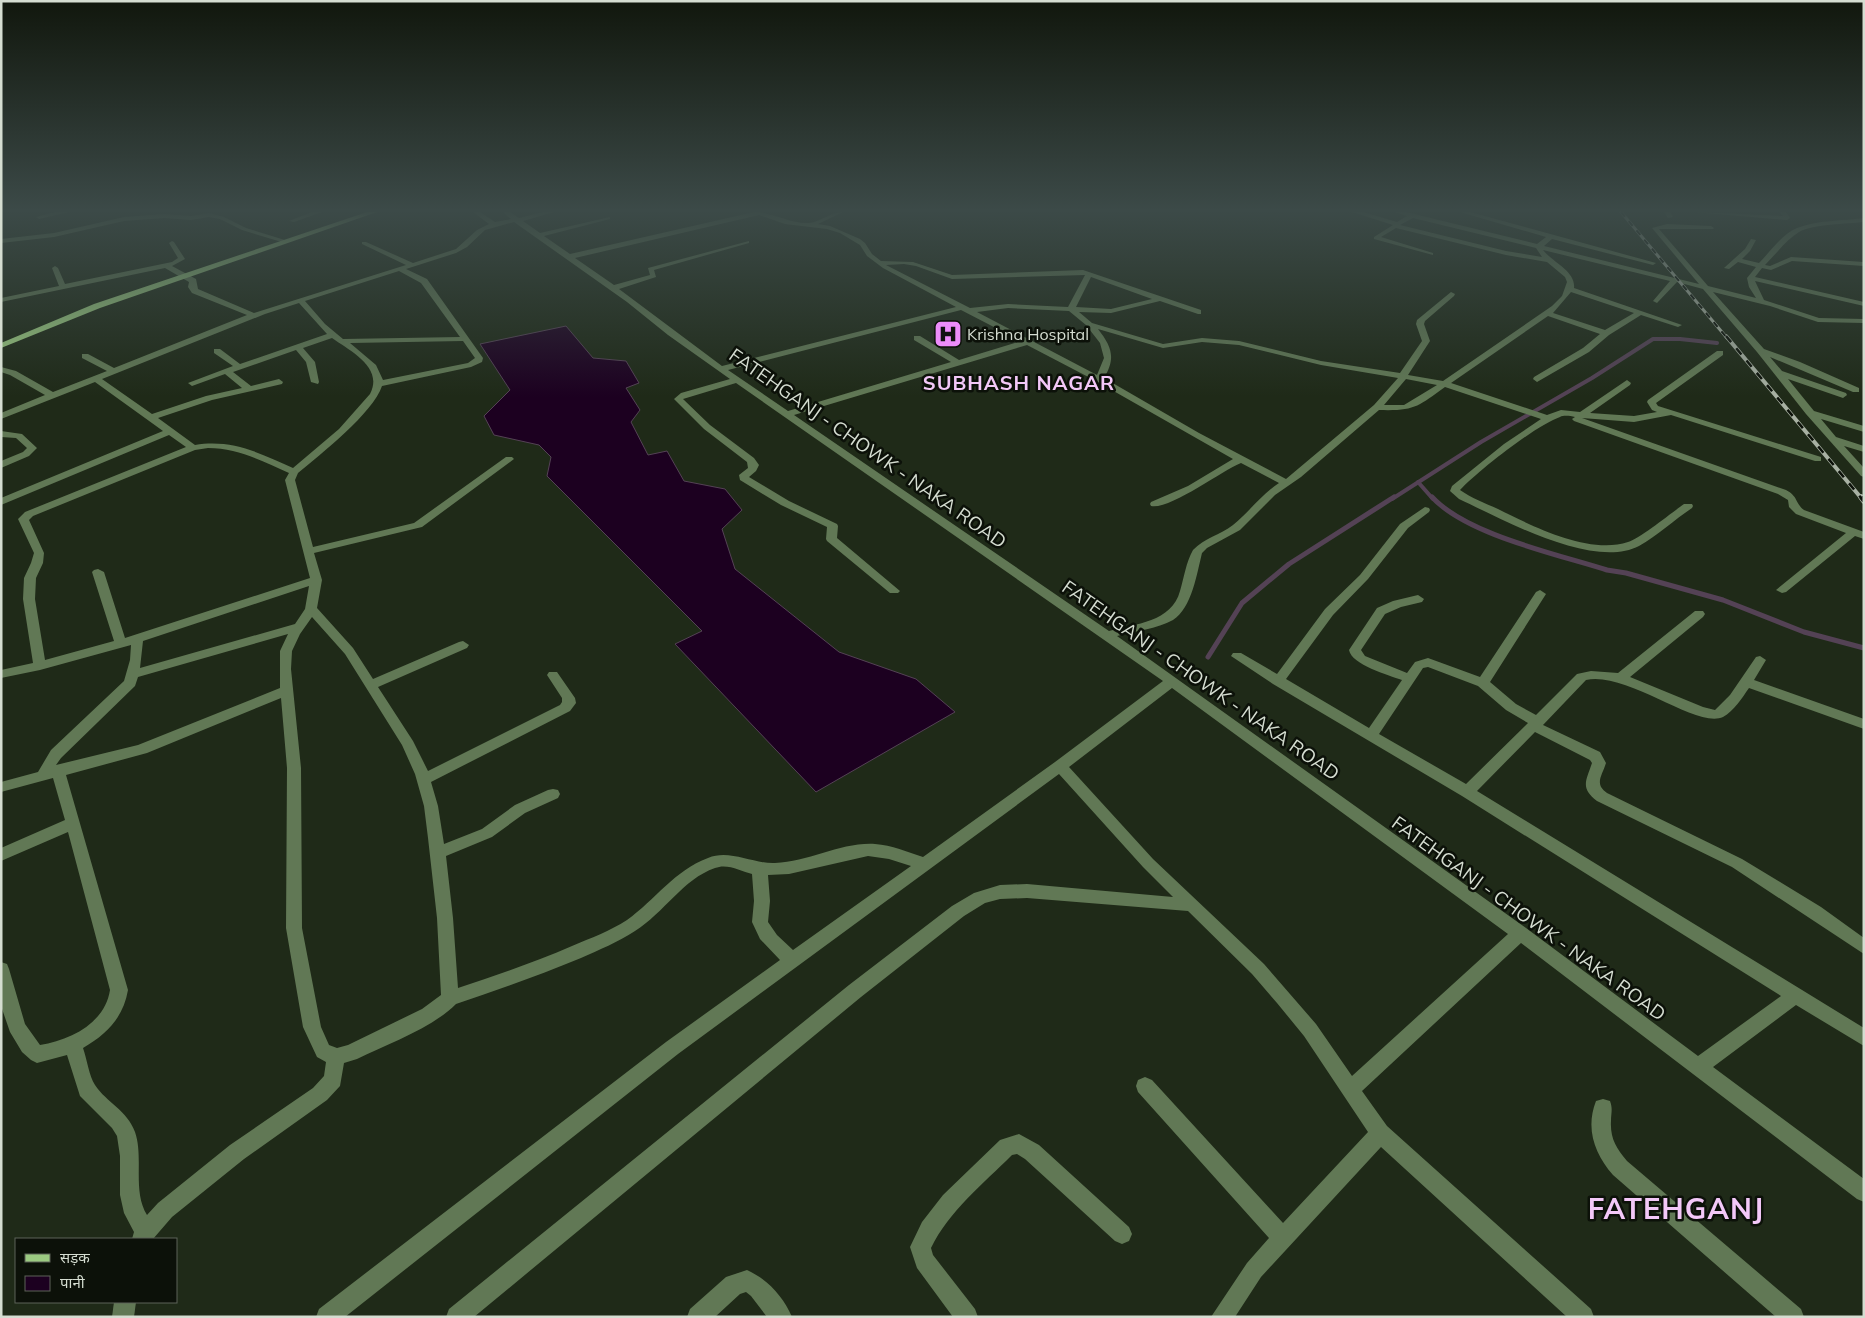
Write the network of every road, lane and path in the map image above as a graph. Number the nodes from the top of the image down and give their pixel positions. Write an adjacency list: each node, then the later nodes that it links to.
1 (1089, 273): 32 (street)
2 (57, 274): 21 (street)
3 (131, 274): 21 (street)
4 (179, 274): 18 (street)
5 (195, 274): 18 (main road)
6 (385, 274): 26 (street)
7 (409, 274): 44 (street)
8 (592, 274): 22 (street, FATEHGANJ - CHOWK - NAKA ROAD)
9 (653, 274): 22 (street)
10 (898, 274): 33 (street)
11 (938, 274): 12 (street)
12 (1029, 274)
13 (1090, 274): 27 (street)
14 (1565, 274): 24 (street)
15 (1649, 274): 20 (street)
16 (1693, 274): 23 (street)
17 (1754, 274): 19 (street)
18 (185, 277): 37 (street); 46 (main road); 48 (main road)
19 (1751, 278): 30 (street); 31 (street)
20 (1675, 280): 23 (street); 29 (street)
21 (63, 288): 28 (street)
22 (613, 288): 56 (street, FATEHGANJ - CHOWK - NAKA ROAD)
23 (1705, 288): 30 (street); 50 (street)
24 (1571, 290): 35 (street); 36 (street)
25 (1451, 294): 61 (street)
26 (300, 299): 37 (street); 42 (street)
27 (1160, 299): 32 (street); 34 (street)
28 (1, 300)
29 (1656, 301)
30 (1762, 302): 38 (street)
31 (1864, 304)
32 (1071, 309): 33 (street); 39 (street)
33 (964, 310): 45 (street); 56 (street)
34 (1198, 312)
35 (1639, 313): 40 (street); 41 (street)
36 (1548, 314): 41 (street); 72 (street)
37 (253, 315): 57 (street)
38 (1864, 321)
39 (1092, 325): 61 (street); 66 (street)
40 (1678, 325)
41 (1606, 333): 64 (street)
42 (337, 338): 44 (street); 47 (street); 71 (street)
43 (917, 338): 53 (street)
44 (466, 340): 71 (street)
45 (1028, 342): 53 (street); 66 (street)
46 (1, 346)
47 (297, 347): 54 (street); 68 (street)
48 (1, 351)
49 (217, 351): 54 (street)
50 (1761, 351): 60 (street); 74 (street)
51 (1720, 353): 78 (street)
52 (85, 356): 57 (street)
53 (958, 363): 80 (street)
54 (238, 366): 58 (street)
55 (1, 369): 59 (street)
56 (721, 369): 65 (street, FATEHGANJ - CHOWK - NAKA ROAD)
57 (113, 371): 63 (street)
58 (226, 371): 69 (street); 73 (street)
59 (13, 373): 62 (street); 76 (street)
60 (1779, 373): 75 (street); 79 (street)
61 (1403, 376): 72 (street); 77 (street)
62 (1, 377)
63 (97, 379): 76 (street); 84 (street)
64 (1537, 379)
65 (737, 380): 80 (street, FATEHGANJ - CHOWK - NAKA ROAD); 107 (street)
66 (1100, 380): 93 (street)
67 (279, 382): 73 (street)
68 (315, 382)
69 (192, 383)
70 (1627, 383): 82 (street)
71 (378, 384): 96 (street)
72 (1445, 384): 77 (street); 85 (street)
73 (248, 388): 84 (street)
74 (1856, 390)
75 (1843, 394)
76 (53, 396): 83 (street)
77 (1377, 407): 98 (street)
78 (1665, 412): 82 (street); 94 (street)
79 (1809, 412): 86 (street); 89 (street)
80 (789, 414): 114 (street, FATEHGANJ - CHOWK - NAKA ROAD)
81 (1561, 414): 82 (street); 85 (street); 103 (street)
82 (1582, 415)
83 (1, 416)
84 (150, 418): 87 (street)
85 (1549, 419): 101 (street)
86 (1864, 429)
87 (169, 432): 90 (street); 99 (street)
88 (1, 434): 95 (street)
89 (1832, 438): 91 (street); 97 (street)
90 (193, 448): 96 (street); 120 (street)
91 (1864, 449)
92 (509, 459): 104 (street)
93 (1241, 459): 98 (street); 100 (street)
94 (1818, 459)
95 (1, 465)
96 (294, 472): 104 (street)
97 (1864, 474)
98 (1286, 483): 114 (street)
99 (1, 502)
100 (1156, 504)
101 (1688, 506)
102 (1425, 510): 127 (street)
103 (1858, 534): 108 (street)
104 (308, 551): 106 (street)
105 (98, 572): 116 (street)
106 (316, 580): 111 (street); 115 (street)
107 (894, 590)
108 (1782, 590)
109 (1540, 594): 129 (street)
110 (1418, 599): 125 (street)
111 (311, 609): 113 (street); 130 (street)
112 (1699, 614): 124 (street)
113 (298, 627): 122 (street); 131 (street)
114 (1107, 635): 126 (street, FATEHGANJ - CHOWK - NAKA ROAD)
115 (137, 638): 116 (street); 122 (street)
116 (121, 643): 120 (street)
117 (463, 645): 130 (street)
118 (1237, 656): 127 (street)
119 (1760, 660): 128 (street)
120 (40, 666): 121 (street)
121 (1, 674)
122 (134, 674): 136 (street)
123 (553, 674): 137 (street)
124 (1621, 678): 128 (street); 132 (street)
125 (1410, 679): 129 (street); 134 (street)
126 (1172, 681): 135 (street); 147 (street, FATEHGANJ - CHOWK - NAKA ROAD)
127 (1278, 681): 134 (street)
128 (1746, 682): 133 (street)
129 (1483, 683): 132 (street)
130 (370, 685): 137 (street)
131 (288, 690): 136 (street); 155 (street)
132 (1536, 724): 139 (street); 148 (street)
133 (1864, 724)
134 (1371, 735): 139 (street)
135 (1060, 766): 144 (street); 146 (street)
136 (51, 772): 138 (street); 141 (street)
137 (424, 779): 142 (street)
138 (1, 787)
139 (1467, 792): 151 (street)
140 (553, 794): 142 (street)
141 (73, 823): 143 (street); 154 (street)
142 (437, 853): 152 (street)
143 (1, 855)
144 (923, 864): 145 (street); 149 (street)
145 (760, 870): 149 (street); 152 (street)
146 (1192, 905): 158 (street); 168 (street)
147 (1520, 933): 156 (street, FATEHGANJ - CHOWK - NAKA ROAD); 158 (street)
148 (1864, 947)
149 (792, 960): 167 (street)
150 (1, 969): 154 (street)
151 (1796, 996): 153 (street); 156 (street)
152 (450, 998): 155 (street)
153 (1864, 1038)
154 (73, 1044): 163 (street)
155 (336, 1057): 163 (street)
156 (1699, 1067): 161 (street, FATEHGANJ - CHOWK - NAKA ROAD)
157 (1145, 1086): 164 (street)
158 (1350, 1090): 160 (street)
159 (1603, 1108): 174 (street)
160 (1380, 1132): 164 (street); 173 (street)
161 (1864, 1192)
162 (1122, 1234): 171 (street)
163 (144, 1235)
164 (1283, 1238): 172 (street)
165 (125, 1303): 166 (street)
166 (123, 1317)
167 (328, 1317)
168 (457, 1317)
169 (698, 1317): 170 (street)
170 (781, 1317)
171 (967, 1317)
172 (1222, 1317)
173 (1583, 1317)
174 (1793, 1317)

